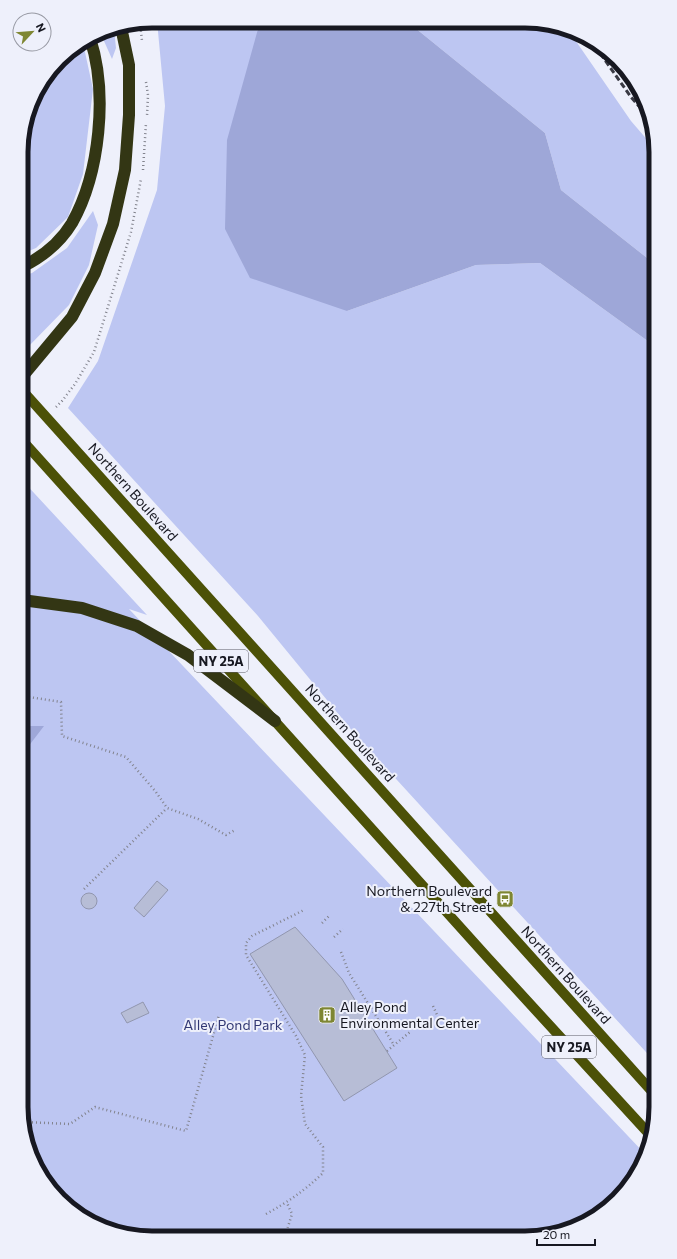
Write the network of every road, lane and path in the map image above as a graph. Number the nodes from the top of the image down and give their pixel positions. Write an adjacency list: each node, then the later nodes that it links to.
1 (122, 32): 4 (highway)
2 (92, 44): 3 (highway)
3 (28, 264)
4 (28, 370)
5 (28, 397): 25 (main road, Northern Boulevard / NY 25A)
6 (28, 447): 9 (main road, NY 25A)
7 (28, 601): 9 (highway)
8 (28, 697): 10 (path)
9 (275, 721): 27 (main road, NY 25A)
10 (167, 808): 11 (path); 12 (path)
11 (235, 830)
12 (84, 889)
13 (304, 910): 28 (path)
14 (330, 915): 15 (path)
15 (322, 923)
16 (343, 929): 17 (path)
17 (334, 936)
18 (342, 952): 23 (path)
19 (433, 1006): 21 (path)
20 (218, 1015): 26 (path)
21 (438, 1017)
22 (410, 1032): 23 (path)
23 (394, 1045): 24 (path)
24 (387, 1050)
25 (649, 1088)
26 (29, 1122)
27 (647, 1131)
28 (287, 1203): 29 (path); 30 (path)
29 (266, 1214)
30 (286, 1231)

